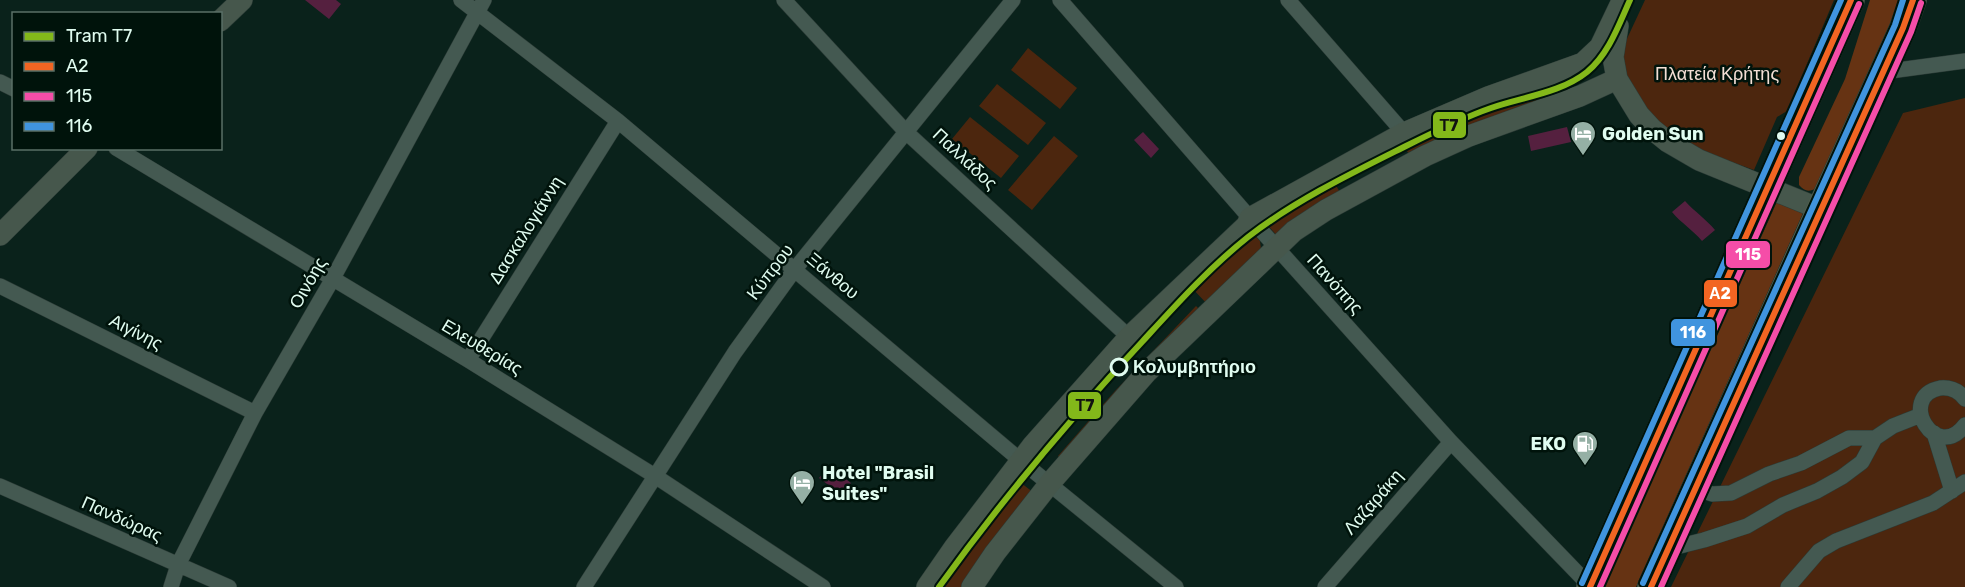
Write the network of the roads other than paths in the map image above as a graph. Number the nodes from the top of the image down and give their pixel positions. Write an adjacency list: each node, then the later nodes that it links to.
1 (242, 0): 11 (street)
2 (461, 0): 10 (street, Ξάνθου)
3 (784, 0): 16 (street, Παλλάδος)
4 (1013, 0): 16 (street, Κύπρου)
5 (1060, 0): 22 (street, Πανόπης)
6 (1288, 0): 17 (street)
7 (1622, 0): 14 (street); 17 (street)
8 (1914, 0): 13 (highway)
9 (1849, 4): 20 (highway)
10 (480, 6): 15 (street, Ξάνθου); 26 (street, Οινόης)
11 (222, 19)
12 (1965, 61): 13 (street)
13 (1883, 72): 21 (highway)
14 (1617, 79): 20 (street); 24 (street)
15 (618, 121): 25 (street, Ξάνθου); 29 (street, Δασκαλογιάννη)
16 (906, 132): 25 (street, Κύπρου); 28 (street, Παλλάδος)
17 (1404, 133): 22 (street)
18 (85, 150): 23 (street)
19 (119, 150): 26 (street, Ελευθερίας)
20 (1769, 188): 21 (street); 54 (highway)
21 (1820, 209): 42 (highway)
22 (1250, 218): 24 (street, Πανόπης); 28 (street)
23 (0, 235)
24 (1277, 248): 36 (street, Πανόπης); 40 (street)
25 (795, 269): 37 (street, Ξάνθου); 38 (street, Κύπρου)
26 (332, 280): 29 (street, Ελευθερίας); 31 (street, Οινόης)
27 (0, 286): 31 (street, Αιγίνης)
28 (1130, 337): 37 (street)
29 (468, 360): 38 (street, Ελευθερίας)
30 (1965, 399): 32 (street)
31 (255, 413): 45 (street, Οινόης)
32 (1921, 415): 34 (street); 35 (street)
33 (1965, 424): 34 (street)
34 (1934, 433): 43 (street)
35 (1875, 438): 42 (street); 44 (street)
36 (1451, 442): 53 (street, Λαζαράκη); 54 (street, Πανόπης)
37 (1020, 460): 40 (street, Ξάνθου); 50 (street)
38 (655, 476): 48 (street, Κύπρου); 49 (street, Ελευθερίας)
39 (1965, 482): 43 (street)
40 (1050, 483): 51 (street); 52 (street, Ξάνθου)
41 (0, 486): 45 (street, Πανδώρας)
42 (1695, 488): 44 (highway)
43 (1952, 491): 56 (street)
44 (1668, 549): 55 (highway)
45 (178, 565): 46 (street, Οινόης); 47 (street, Πανδώρας)
46 (171, 587)
47 (229, 587)
48 (584, 587)
49 (823, 587)
50 (927, 587)
51 (972, 587)
52 (1176, 587)
53 (1325, 587)
54 (1590, 587)
55 (1651, 587)
56 (1788, 587)

